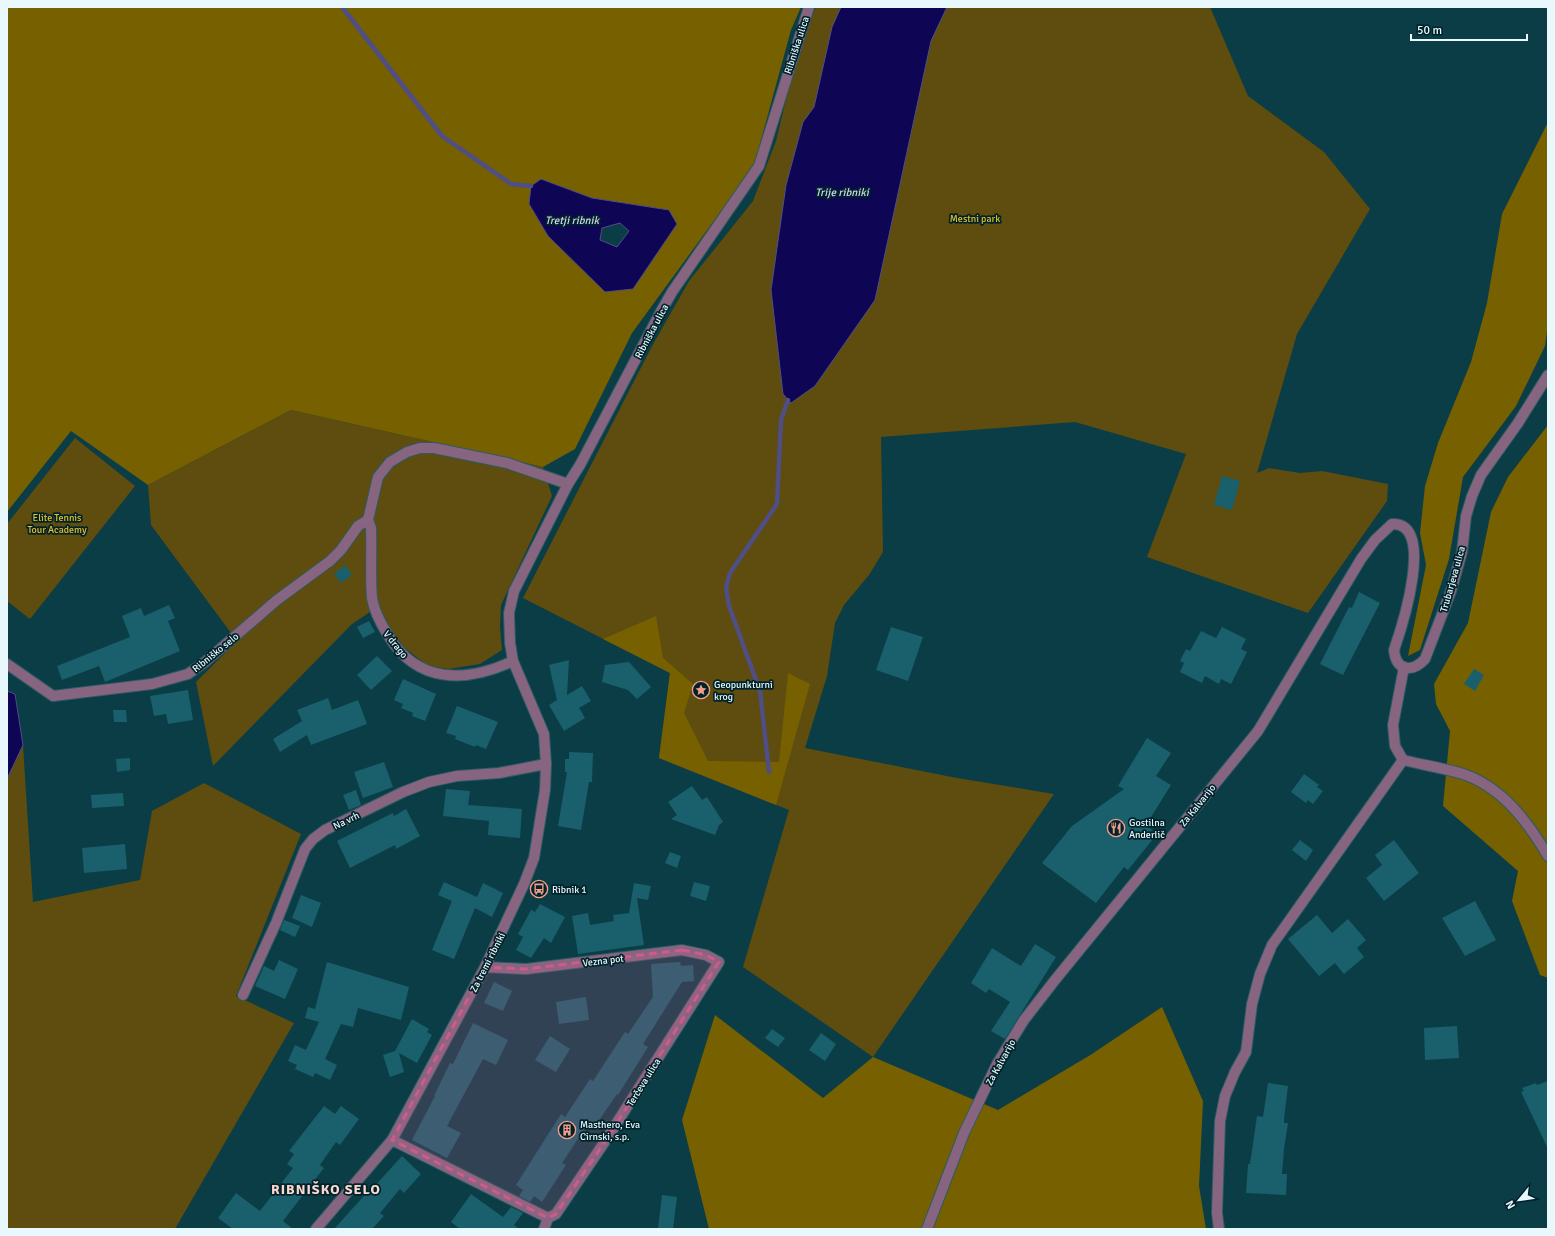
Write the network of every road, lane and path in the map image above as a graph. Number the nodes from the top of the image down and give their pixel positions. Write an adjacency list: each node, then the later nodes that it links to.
1 (808, 7): 3 (street, Ribniška ulica)
2 (1548, 375): 7 (street, Trubarjeva ulica)
3 (568, 484): 4 (street); 5 (street, Ribniška ulica)
4 (368, 520): 5 (street, V drago); 6 (street, Ribniško selo)
5 (513, 661): 9 (street, Za tremi ribniki)
6 (7, 664)
7 (1404, 667): 8 (street); 18 (street, Za Kalvarijo)
8 (1403, 760): 10 (street); 19 (street)
9 (546, 764): 12 (street, Za tremi ribniki); 13 (street, Na vrh)
10 (1548, 856)
11 (719, 962): 12 (street, Vezna pot); 15 (street, Terčeva ulica)
12 (485, 968): 14 (street, Za tremi ribniki)
13 (243, 995)
14 (392, 1140): 15 (street); 16 (street, Za tremi ribniki)
15 (548, 1218): 17 (street, Terčeva ulica)
16 (316, 1229)
17 (544, 1229)
18 (926, 1229)
19 (1219, 1229)

